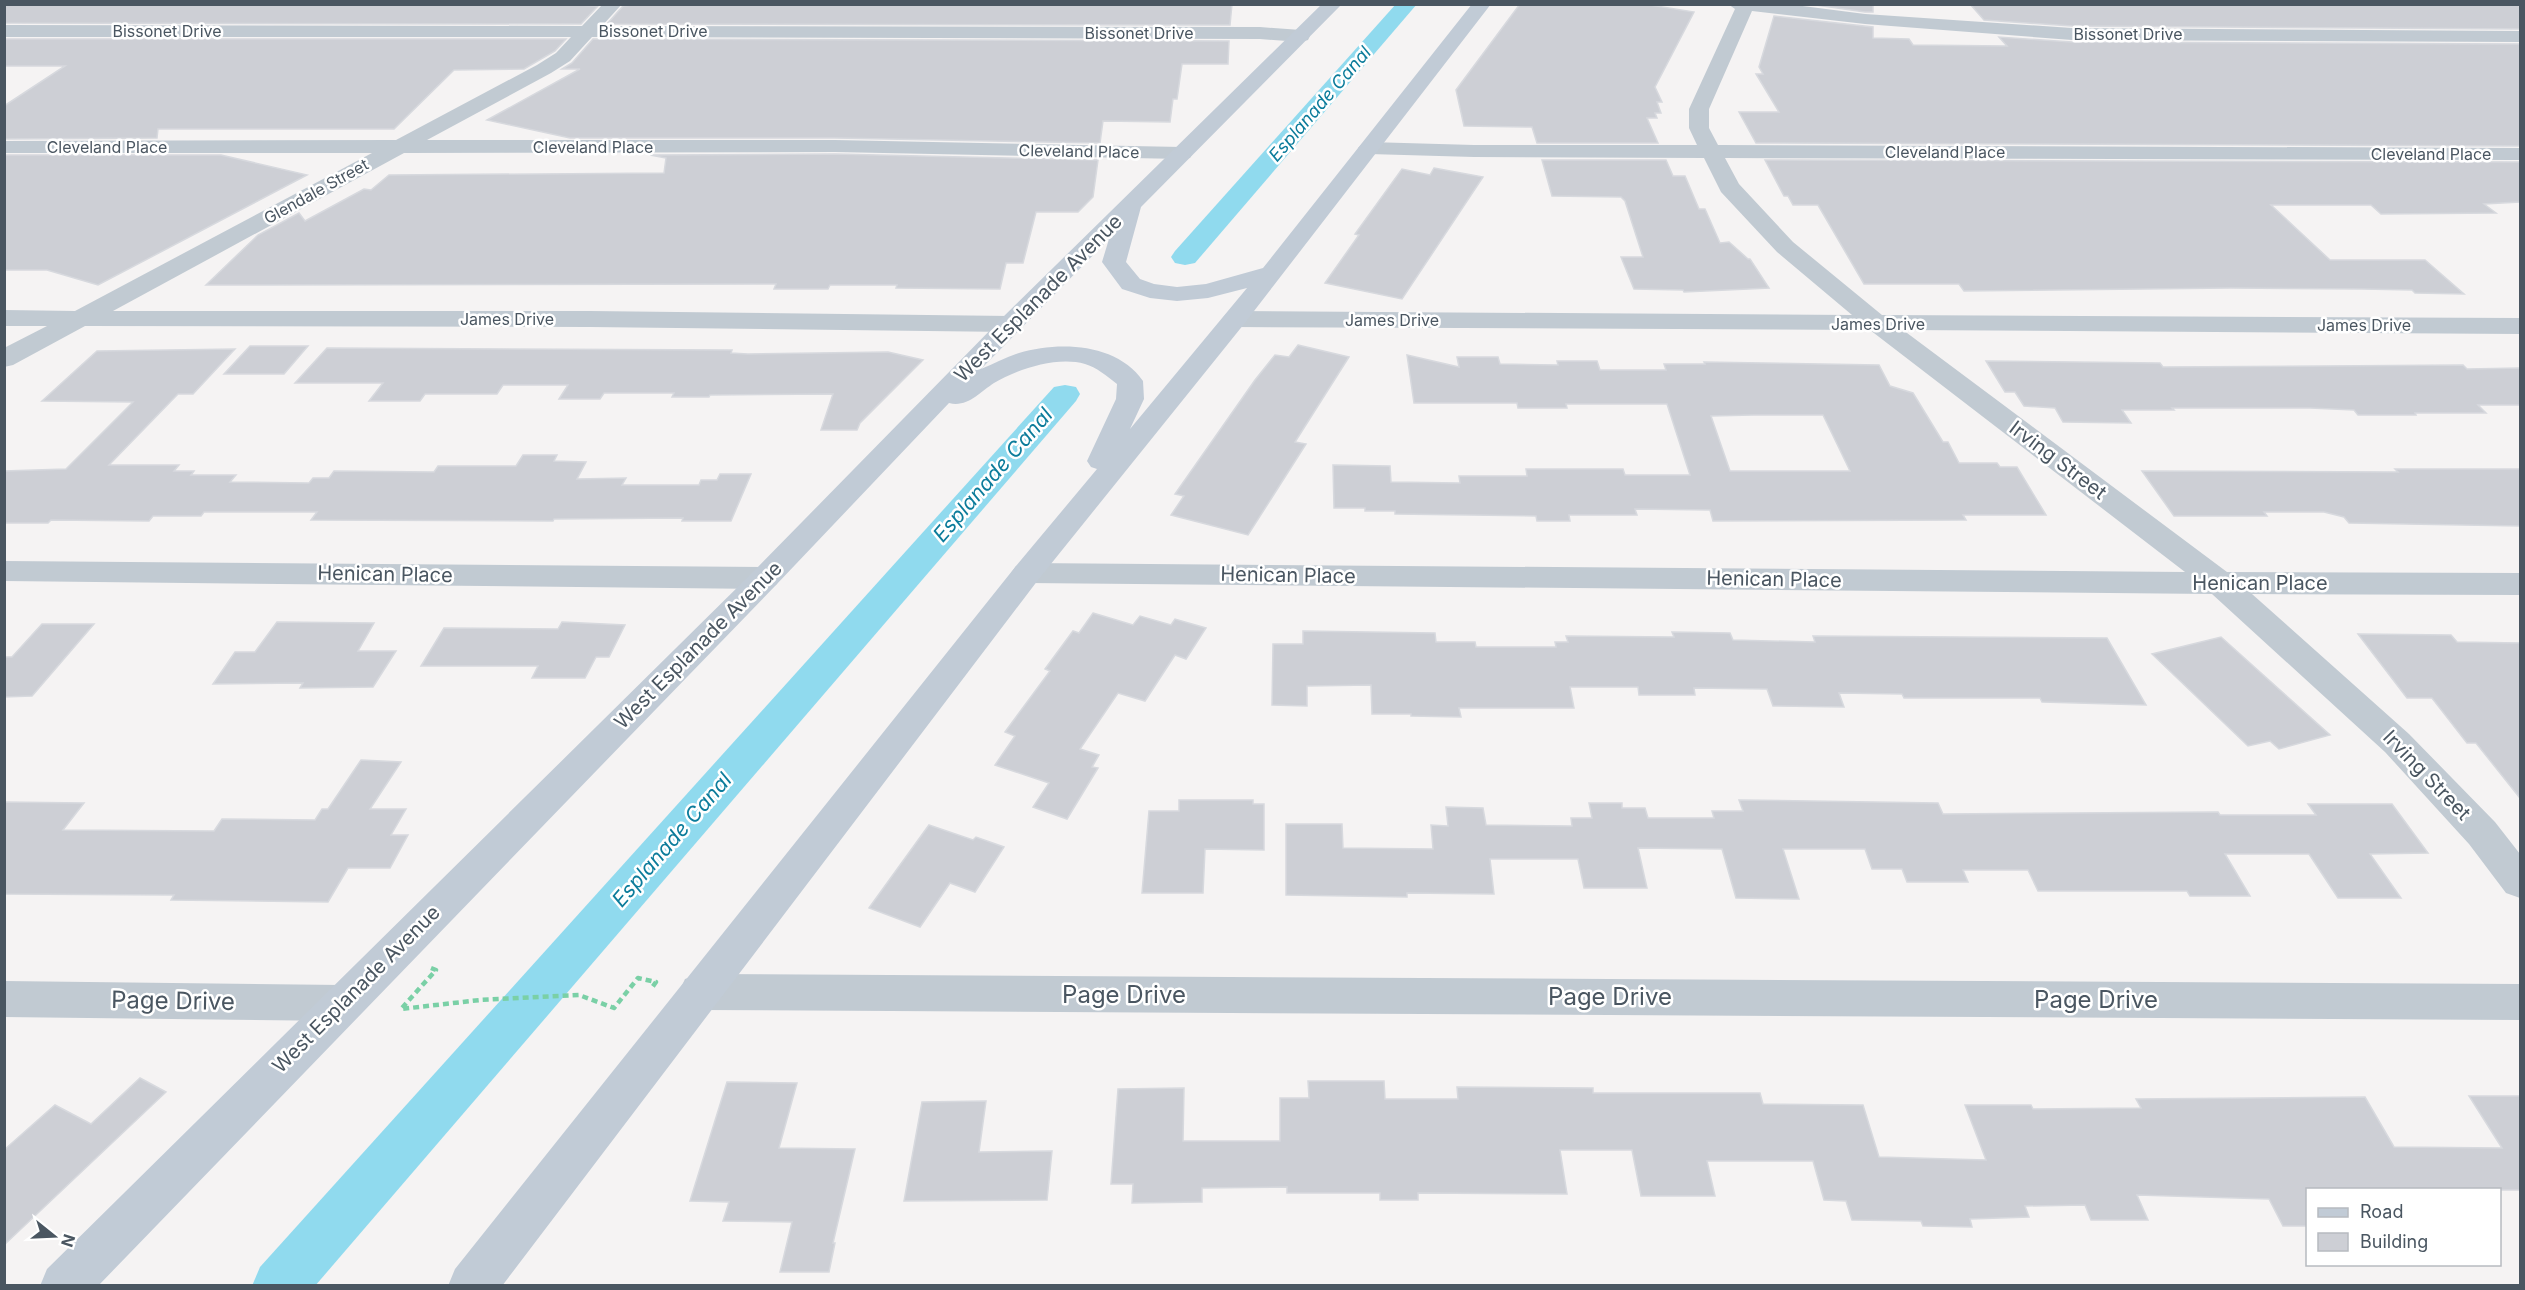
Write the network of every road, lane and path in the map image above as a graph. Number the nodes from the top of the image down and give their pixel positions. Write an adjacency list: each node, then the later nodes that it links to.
1 (613, 4): 6 (street, Glendale Street)
2 (1333, 4): 7 (main road, West Esplanade Avenue)
3 (1482, 4): 11 (main road)
4 (1743, 5): 8 (street, Bissonet Drive); 12 (street, Irving Street)
5 (4, 31): 6 (street, Bissonet Drive)
6 (589, 31): 7 (street, Bissonet Drive); 10 (street, Glendale Street)
7 (1301, 36): 13 (main road, West Esplanade Avenue)
8 (2520, 36)
9 (4, 147): 10 (street, Cleveland Place)
10 (397, 147): 13 (street, Cleveland Place); 18 (street, Glendale Street)
11 (1369, 148): 12 (street, Cleveland Place); 16 (main road)
12 (1710, 151): 14 (street, Cleveland Place); 21 (street, Irving Street)
13 (1182, 153): 15 (main road, West Esplanade Avenue)
14 (2520, 154)
15 (1131, 206): 16 (main road); 20 (main road, West Esplanade Avenue)
16 (1271, 273): 19 (main road)
17 (4, 318): 18 (street, James Drive)
18 (81, 318): 20 (street, James Drive); 23 (street, Glendale Street)
19 (1235, 319): 21 (street, James Drive); 25 (main road)
20 (1010, 324): 24 (main road, West Esplanade Avenue)
21 (1878, 324): 22 (street, James Drive); 29 (street, Irving Street)
22 (2520, 326)
23 (4, 359)
24 (911, 426): 25 (main road); 28 (main road, West Esplanade Avenue)
25 (1081, 504): 27 (main road)
26 (4, 571): 28 (street, Henican Place)
27 (1027, 573): 29 (street, Henican Place); 34 (main road)
28 (765, 578): 32 (main road, West Esplanade Avenue)
29 (2220, 583): 30 (street, Henican Place); 31 (street, Irving Street)
30 (2520, 584)
31 (2520, 882)
32 (391, 953): 33 (path); 37 (main road, West Esplanade Avenue)
33 (650, 991)
34 (700, 992): 36 (street, Page Drive); 39 (main road)
35 (4, 999): 37 (street, Page Drive)
36 (2520, 1002)
37 (342, 1003): 38 (main road, West Esplanade Avenue)
38 (64, 1286)
39 (472, 1286)

